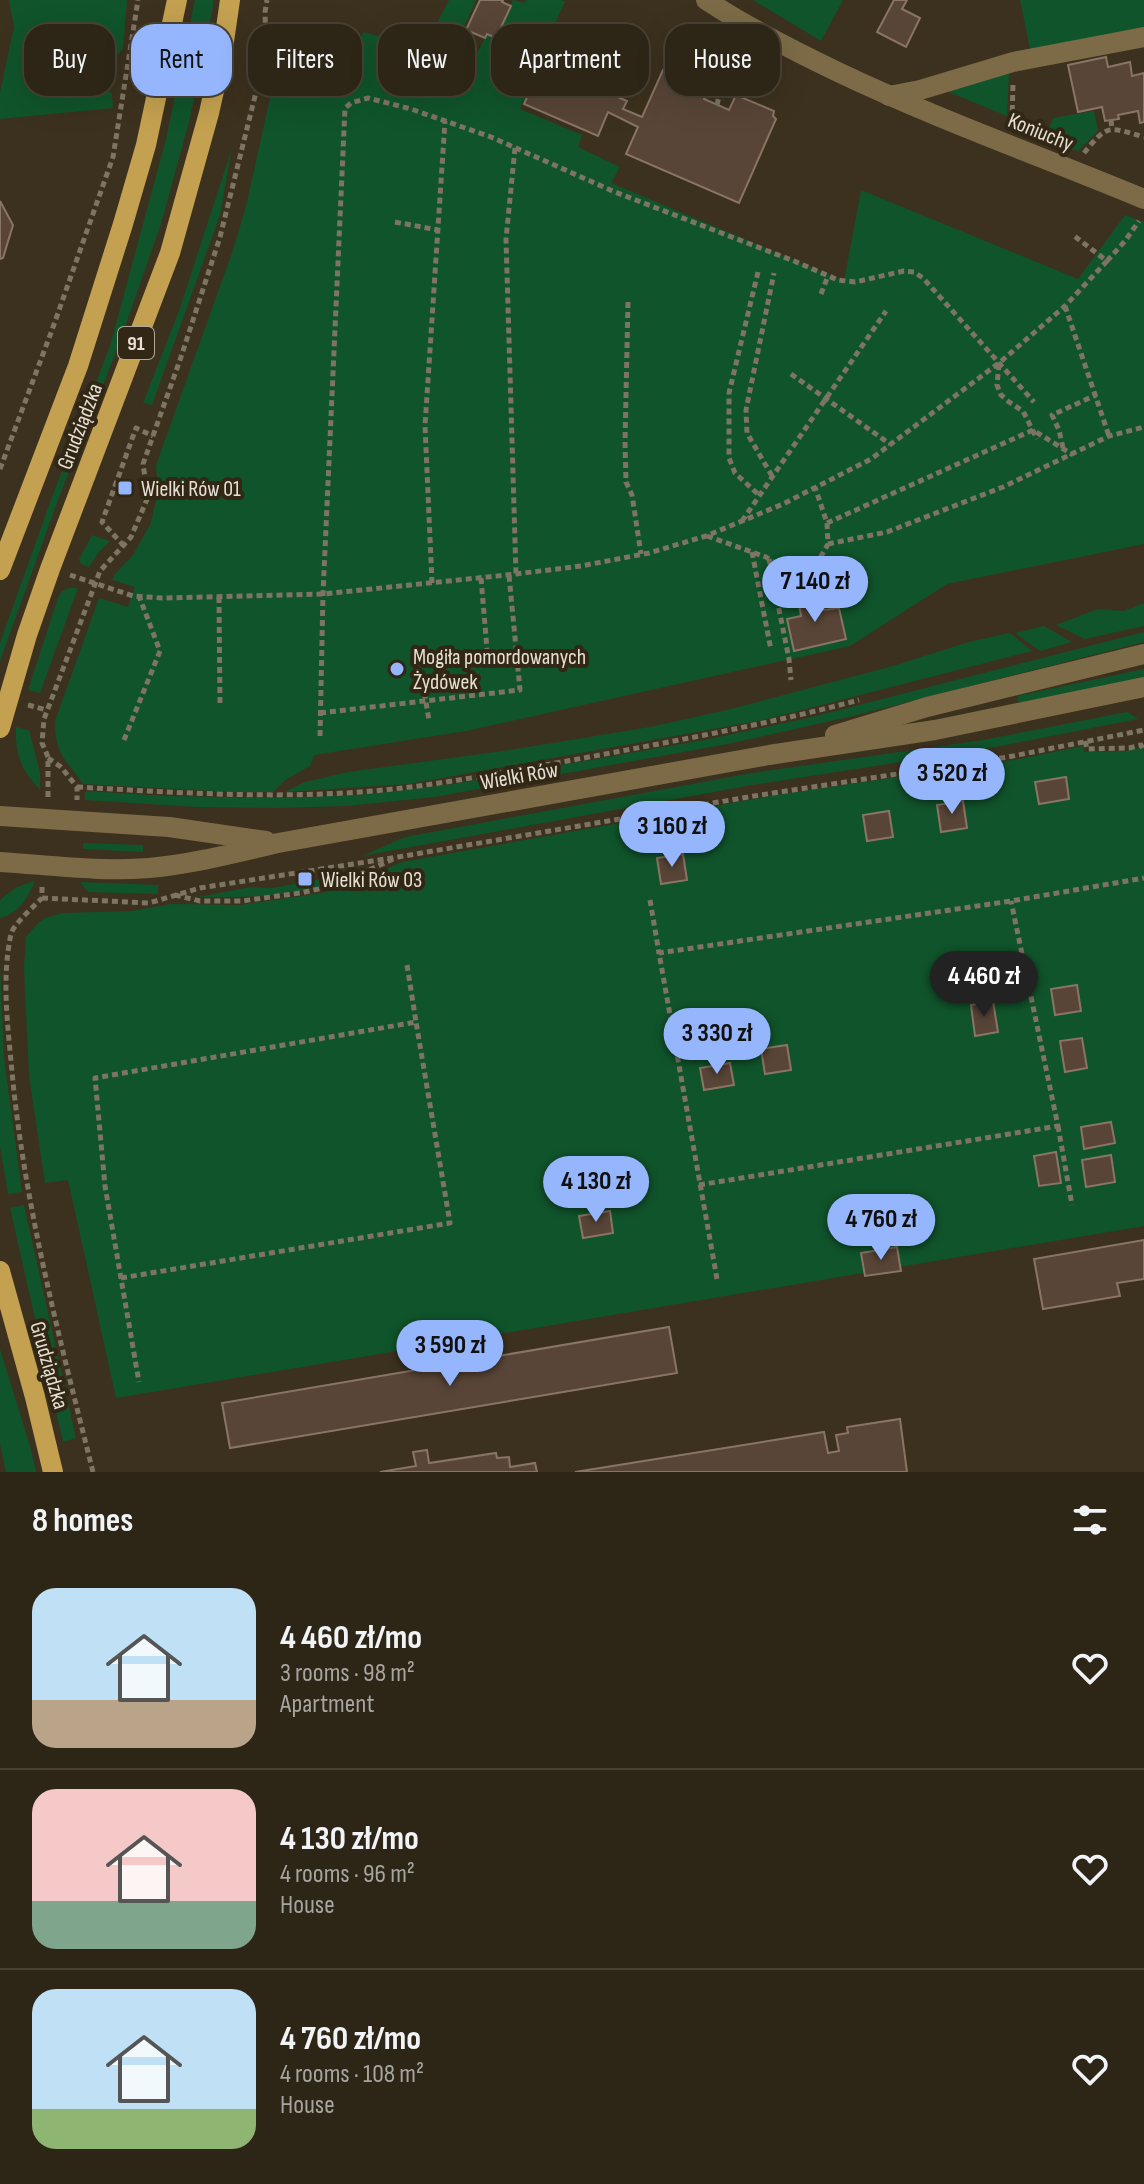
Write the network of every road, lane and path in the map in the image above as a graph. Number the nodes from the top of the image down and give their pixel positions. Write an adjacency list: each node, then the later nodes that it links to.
1 (138, 0): 43 (path)
2 (177, 0): 56 (main road, Grudziądzka / 91)
3 (230, 0): 55 (main road, Grudziądzka / 91)
4 (267, 0): 37 (path)
5 (713, 2): 9 (street, Koniuchy)
6 (1144, 37): 7 (street)
7 (1013, 62): 9 (street); 13 (path)
8 (719, 96): 10 (path)
9 (889, 96): 18 (street, Koniuchy)
10 (717, 105)
11 (1111, 120): 14 (path)
12 (445, 121): 16 (path); 20 (path); 62 (path)
13 (1012, 124)
14 (1112, 129): 15 (path); 17 (path)
15 (1144, 137)
16 (515, 148): 25 (path); 57 (path)
17 (1082, 156)
18 (1143, 208): 22 (path)
19 (395, 222): 20 (path)
20 (438, 230): 61 (path)
21 (1073, 235): 22 (path)
22 (1107, 261): 28 (path)
23 (758, 272): 46 (path)
24 (774, 273): 44 (path)
25 (828, 276): 26 (path); 30 (path)
26 (821, 294)
27 (628, 302): 53 (path)
28 (1065, 306): 30 (path); 32 (path)
29 (886, 311): 33 (path)
30 (999, 363): 34 (path); 36 (path); 40 (path)
31 (791, 374): 33 (path)
32 (1096, 395): 38 (path); 41 (path)
33 (826, 398): 40 (path); 44 (path)
34 (1034, 402)
35 (1144, 427): 38 (path)
36 (1033, 430): 39 (path); 41 (path); 48 (path)
37 (153, 436): 51 (path); 51 (path)
38 (1109, 436): 42 (path)
39 (1037, 439)
40 (890, 444): 45 (path)
41 (1063, 449): 42 (path)
42 (1073, 455): 50 (path)
43 (0, 469)
44 (772, 476): 46 (path)
45 (815, 487): 47 (path); 48 (path)
46 (759, 495): 47 (path)
47 (741, 521): 49 (path)
48 (827, 523): 50 (path)
49 (706, 536): 52 (path); 53 (path)
50 (828, 544): 54 (path)
51 (124, 546): 60 (path)
52 (752, 552): 54 (path); 66 (path)
53 (641, 554): 57 (path)
54 (769, 559): 69 (path)
55 (50, 569): 60 (path); 76 (main road, Grudziądzka / 91)
56 (0, 570)
57 (516, 574): 58 (path)
58 (509, 575): 59 (path); 72 (path)
59 (481, 578): 61 (path); 65 (path)
60 (96, 583): 63 (path); 83 (path)
61 (432, 583): 62 (path)
62 (323, 594): 64 (path); 74 (path)
63 (139, 596): 64 (path); 79 (path)
64 (219, 597): 73 (path)
65 (487, 649)
66 (771, 650)
67 (1144, 654): 82 (street, Wielki Rów)
68 (421, 673): 72 (path)
69 (791, 680)
70 (1144, 687): 82 (street, Wielki Rów)
71 (864, 699): 84 (path)
72 (426, 701): 74 (path); 75 (path)
73 (220, 704)
74 (320, 713): 78 (path)
75 (429, 720)
76 (0, 728)
77 (1141, 730): 80 (path); 81 (path)
78 (320, 736)
79 (124, 740)
80 (1085, 741): 81 (path); 87 (path)
81 (1143, 748)
82 (769, 755): 86 (street, Wielki Rów)
83 (48, 757)
84 (77, 787)
85 (0, 816): 86 (street, Wielki Rów)
86 (278, 843): 88 (street, Wielki Rów)
87 (398, 857): 90 (path); 90 (path)
88 (0, 862)
89 (1144, 878): 92 (path)
90 (174, 894): 94 (path)
91 (650, 900): 95 (path)
92 (1011, 901): 95 (path); 98 (path)
93 (0, 940): 94 (path)
94 (10, 941): 106 (path)
95 (659, 953): 99 (path)
96 (407, 965): 97 (path)
97 (416, 1022): 102 (path); 102 (path)
98 (1058, 1126): 99 (path); 100 (path)
99 (699, 1185): 103 (path)
100 (1072, 1205)
101 (0, 1271): 105 (main road, Grudziądzka)
102 (121, 1278): 104 (path)
103 (717, 1279)
104 (139, 1382)
105 (53, 1472)
106 (93, 1472)

